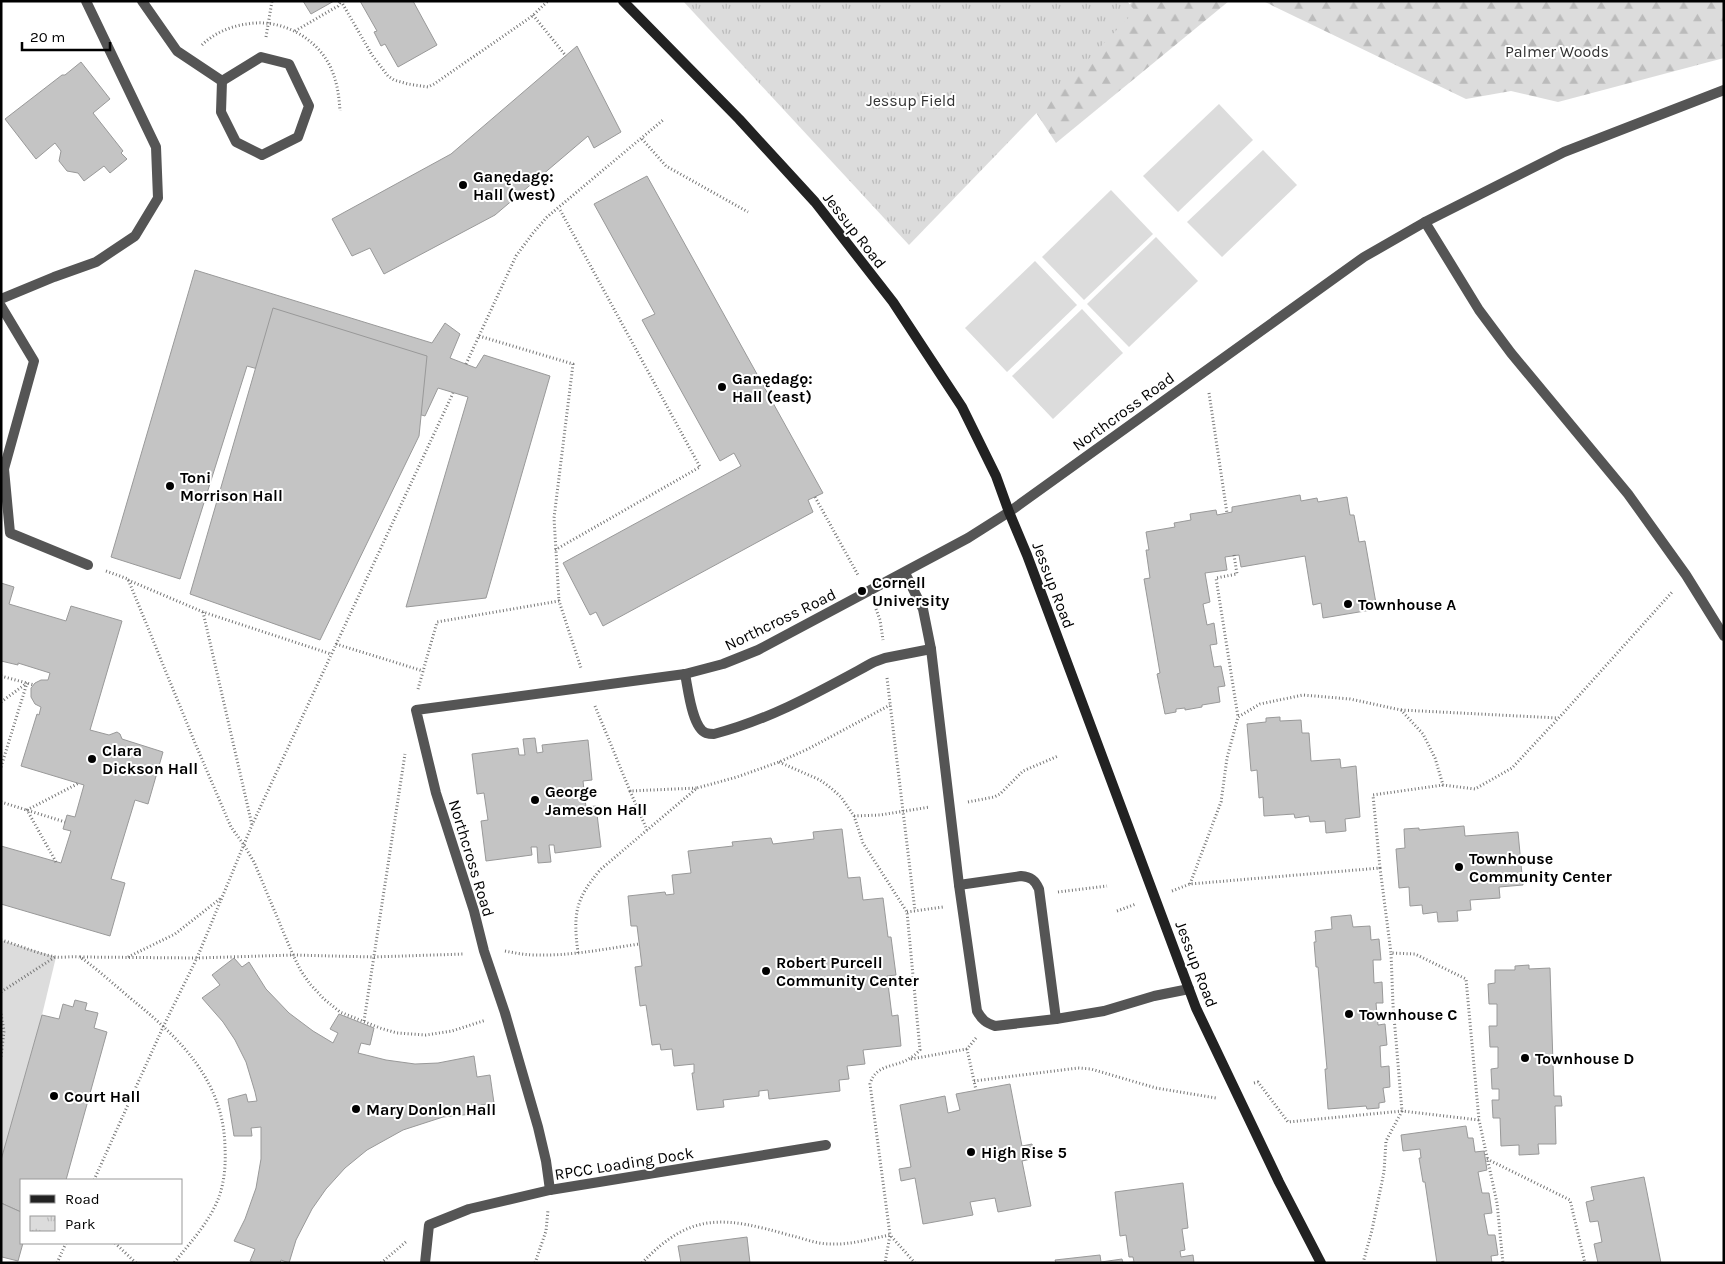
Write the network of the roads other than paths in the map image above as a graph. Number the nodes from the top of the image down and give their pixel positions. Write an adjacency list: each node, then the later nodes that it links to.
1 (86, 1): 7 (street)
2 (142, 1): 4 (street)
3 (623, 1): 10 (street, Jessup Road)
4 (222, 81): 4 (street)
5 (1724, 90): 6 (street, Northcross Road)
6 (1425, 222): 10 (street, Northcross Road); 13 (street)
7 (1, 299)
8 (1, 306): 9 (street)
9 (2, 469): 11 (street)
10 (1009, 512): 12 (street, Northcross Road); 17 (street, Jessup Road)
11 (88, 565)
12 (905, 573): 14 (street); 15 (street, Northcross Road)
13 (1724, 636)
14 (931, 649): 15 (street); 16 (street)
15 (685, 674): 20 (street, Northcross Road)
16 (958, 886): 18 (street); 18 (street)
17 (1189, 989): 18 (street); 22 (street, Jessup Road)
18 (1056, 1020)
19 (826, 1145): 20 (street, RPCC Loading Dock)
20 (550, 1190): 21 (street, RPCC Loading Dock)
21 (425, 1263)
22 (1321, 1263)

